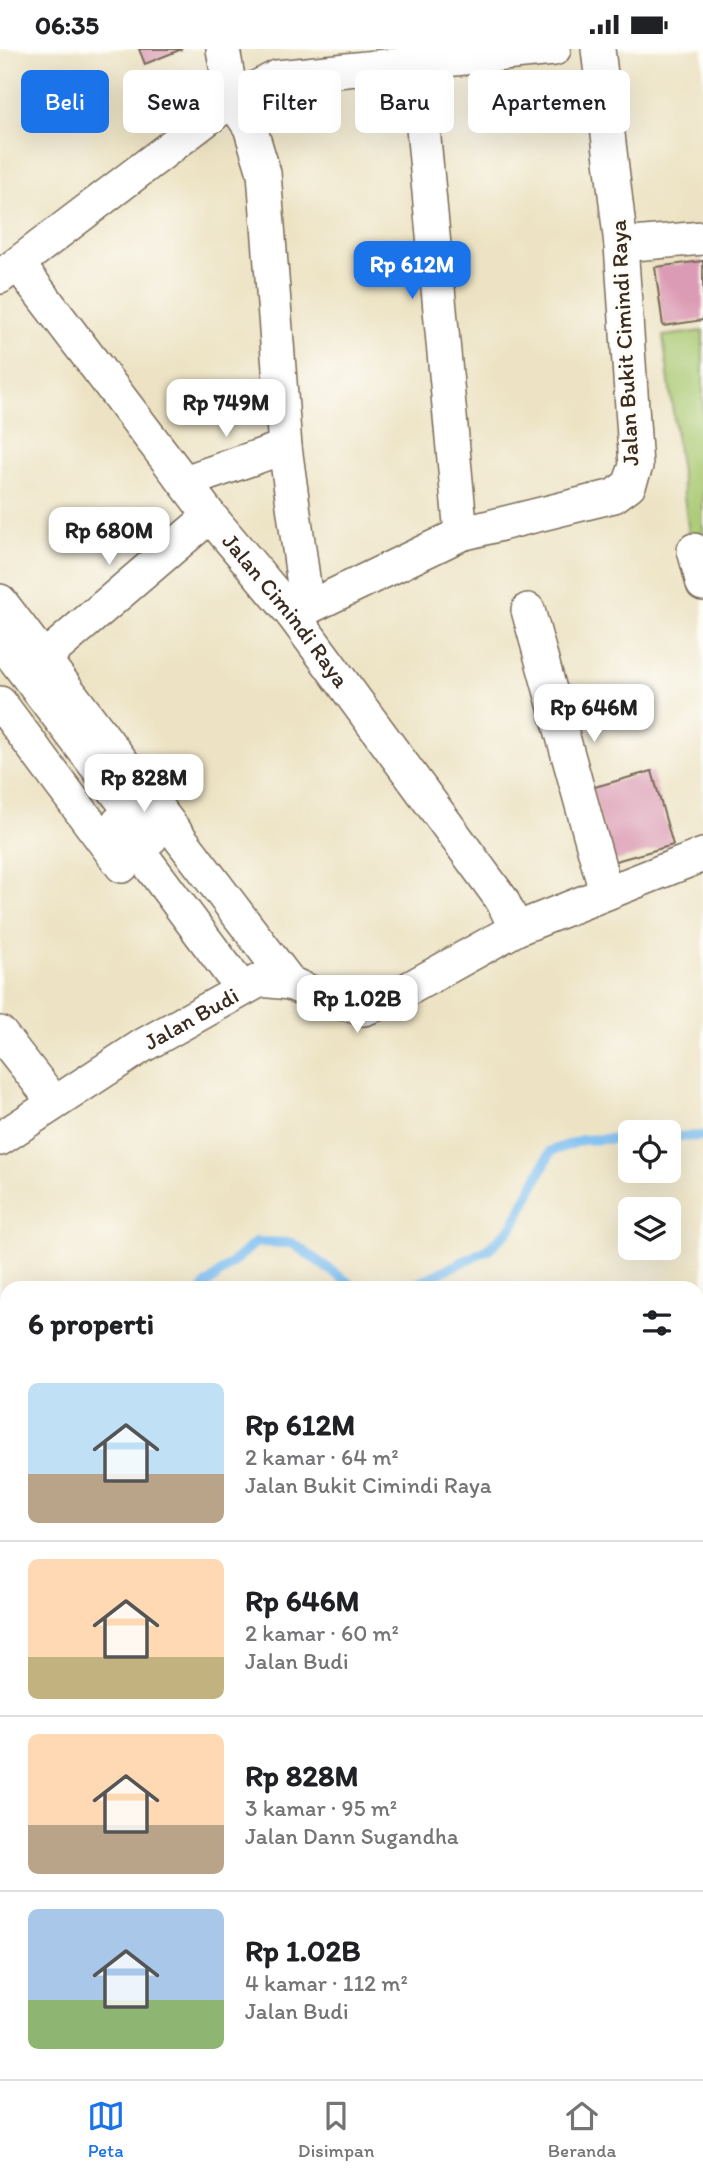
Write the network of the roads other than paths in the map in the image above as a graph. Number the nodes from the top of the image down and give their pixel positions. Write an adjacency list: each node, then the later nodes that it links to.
1 (223, 49): 6 (street)
2 (554, 49): 5 (street)
3 (598, 49): 8 (street, Jalan Bukit Cimindi Raya)
4 (379, 59): 5 (street); 6 (street)
5 (417, 64): 13 (street)
6 (232, 100): 9 (street); 10 (street)
7 (703, 238): 8 (street)
8 (621, 245): 13 (street, Jalan Bukit Cimindi Raya)
9 (9, 271): 11 (street, Jalan Cimindi Raya)
10 (285, 447): 11 (street); 18 (street)
11 (185, 482): 12 (street, Jalan Cimindi Raya)
12 (210, 516): 18 (street, Jalan Cimindi Raya); 20 (street)
13 (461, 534): 18 (street, Jalan Bukit Cimindi Raya)
14 (694, 550): 15 (street)
15 (703, 584)
16 (0, 601): 20 (street)
17 (528, 610): 24 (street)
18 (300, 611): 25 (street, Jalan Cimindi Raya)
19 (0, 639): 26 (street)
20 (44, 658): 26 (street)
21 (0, 674): 26 (street)
22 (4, 716): 26 (street)
23 (697, 865): 24 (street)
24 (606, 892): 25 (street)
25 (516, 929): 26 (street)
26 (254, 988): 28 (street, Jalan Budi)
27 (0, 1033): 28 (street)
28 (54, 1102): 29 (street, Jalan Budi)
29 (0, 1139)

